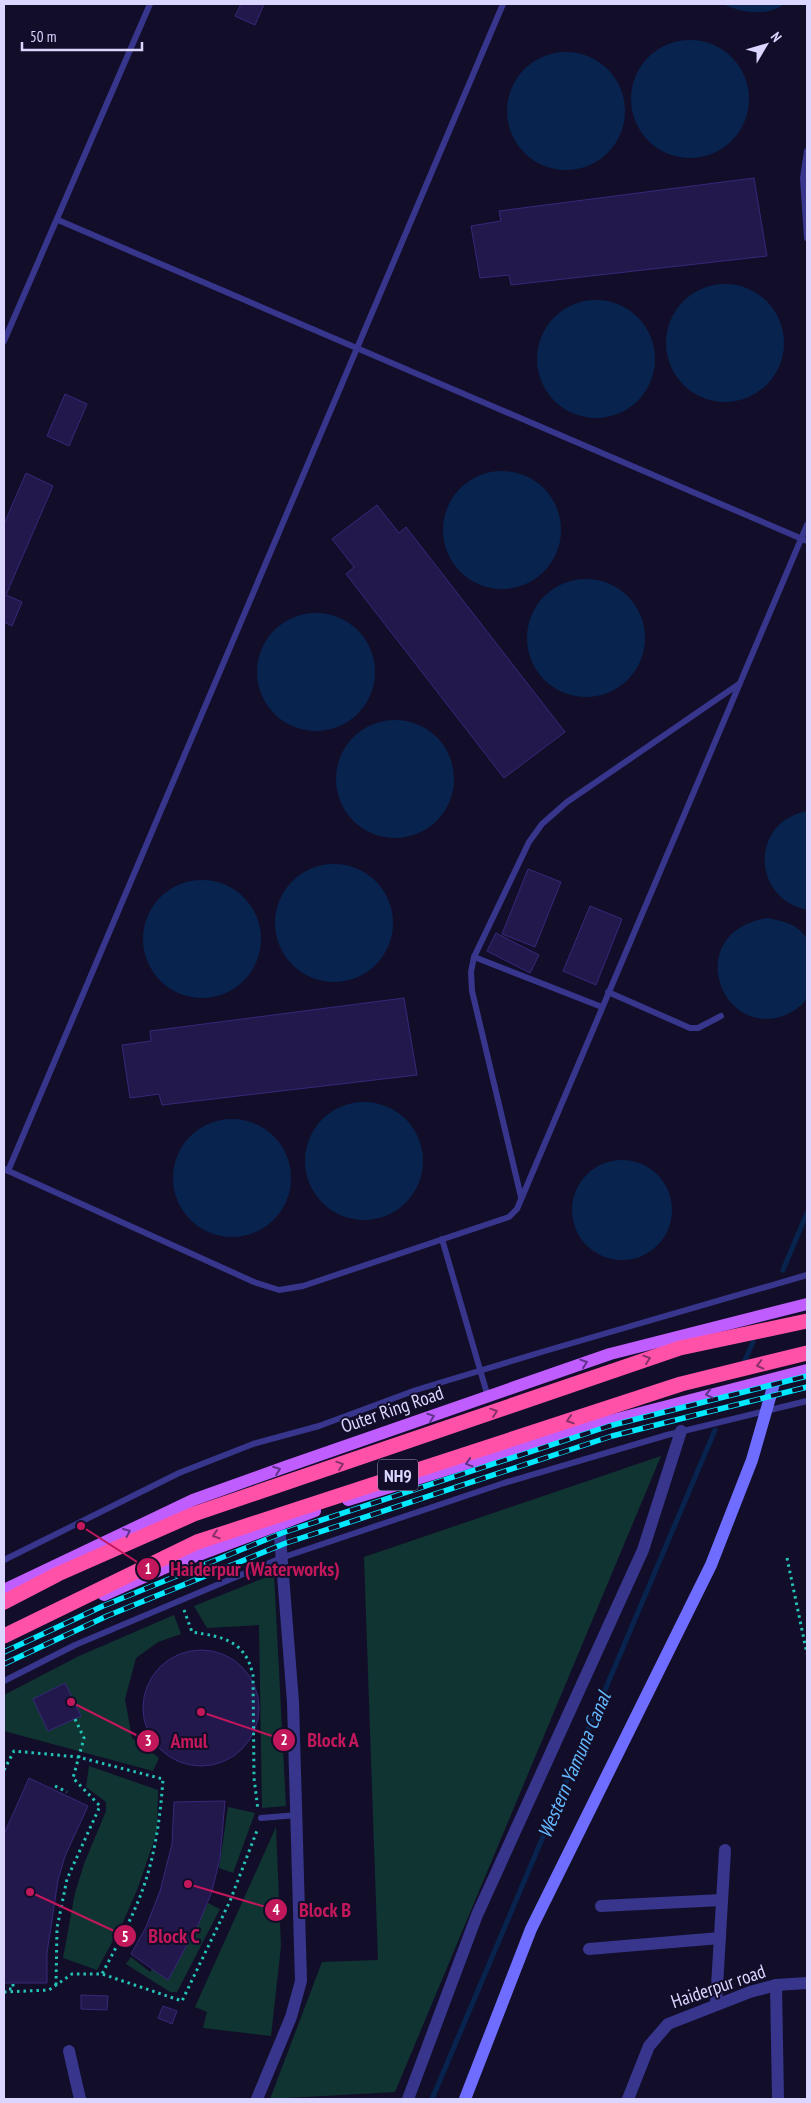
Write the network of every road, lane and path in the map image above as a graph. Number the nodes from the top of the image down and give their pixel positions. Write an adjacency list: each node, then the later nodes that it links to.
1 (150, 4): 4 (lane)
2 (504, 4): 7 (lane)
3 (807, 151): 5 (lane)
4 (58, 220): 6 (lane); 7 (lane)
5 (807, 238)
6 (4, 340)
7 (357, 348): 9 (lane); 15 (lane)
8 (807, 525): 9 (lane)
9 (804, 540): 10 (lane)
10 (740, 683): 11 (lane); 12 (lane)
11 (474, 957): 13 (lane); 16 (lane)
12 (608, 992): 13 (lane); 14 (lane)
13 (602, 1007): 16 (lane)
14 (721, 1016)
15 (6, 1170): 17 (lane)
16 (521, 1197): 17 (lane)
17 (442, 1240): 22 (lane)
18 (807, 1276): 22 (lane)
19 (807, 1304): 25 (main road, Outer Ring Road, one-way to 19)
20 (807, 1321): 35 (highway, Outer Ring Road / NH9, one-way to 20)
21 (807, 1354): 36 (highway, NH9, one-way to 36)
22 (480, 1370): 25 (lane); 32 (lane)
23 (807, 1370): 24 (main road)
24 (775, 1380): 27 (street); 29 (main road, one-way to 29)
25 (488, 1397): 33 (main road, Outer Ring Road, one-way to 25)
26 (807, 1400): 27 (lane)
27 (765, 1411): 28 (lane); 63 (street)
28 (681, 1431): 30 (lane); 62 (street)
29 (279, 1524): 30 (street); 37 (main road)
30 (281, 1558): 34 (lane); 45 (street)
31 (787, 1558): 38 (path)
32 (4, 1560)
33 (4, 1590)
34 (181, 1600): 39 (lane); 46 (path)
35 (4, 1602)
36 (4, 1636)
37 (4, 1644)
38 (807, 1654)
39 (4, 1681)
40 (75, 1719): 41 (path)
41 (78, 1757): 42 (path); 52 (path); 56 (path)
42 (4, 1770)
43 (55, 1786): 44 (path)
44 (67, 1792)
45 (297, 1815): 46 (lane); 61 (street)
46 (261, 1818): 52 (path)
47 (725, 1850): 48 (street)
48 (722, 1900): 49 (street); 50 (street)
49 (602, 1906)
50 (720, 1938): 51 (street); 58 (street)
51 (589, 1949)
52 (102, 1974): 56 (path)
53 (13, 1983): 57 (path)
54 (807, 1983): 55 (street, Haiderpur road)
55 (776, 1984): 58 (street, Haiderpur road); 65 (street)
56 (56, 1985): 57 (path)
57 (4, 1991)
58 (716, 2004): 64 (street, Haiderpur road)
59 (69, 2051): 60 (street)
60 (80, 2099)
61 (257, 2099)
62 (408, 2099)
63 (465, 2099)
64 (628, 2099)
65 (778, 2099)

